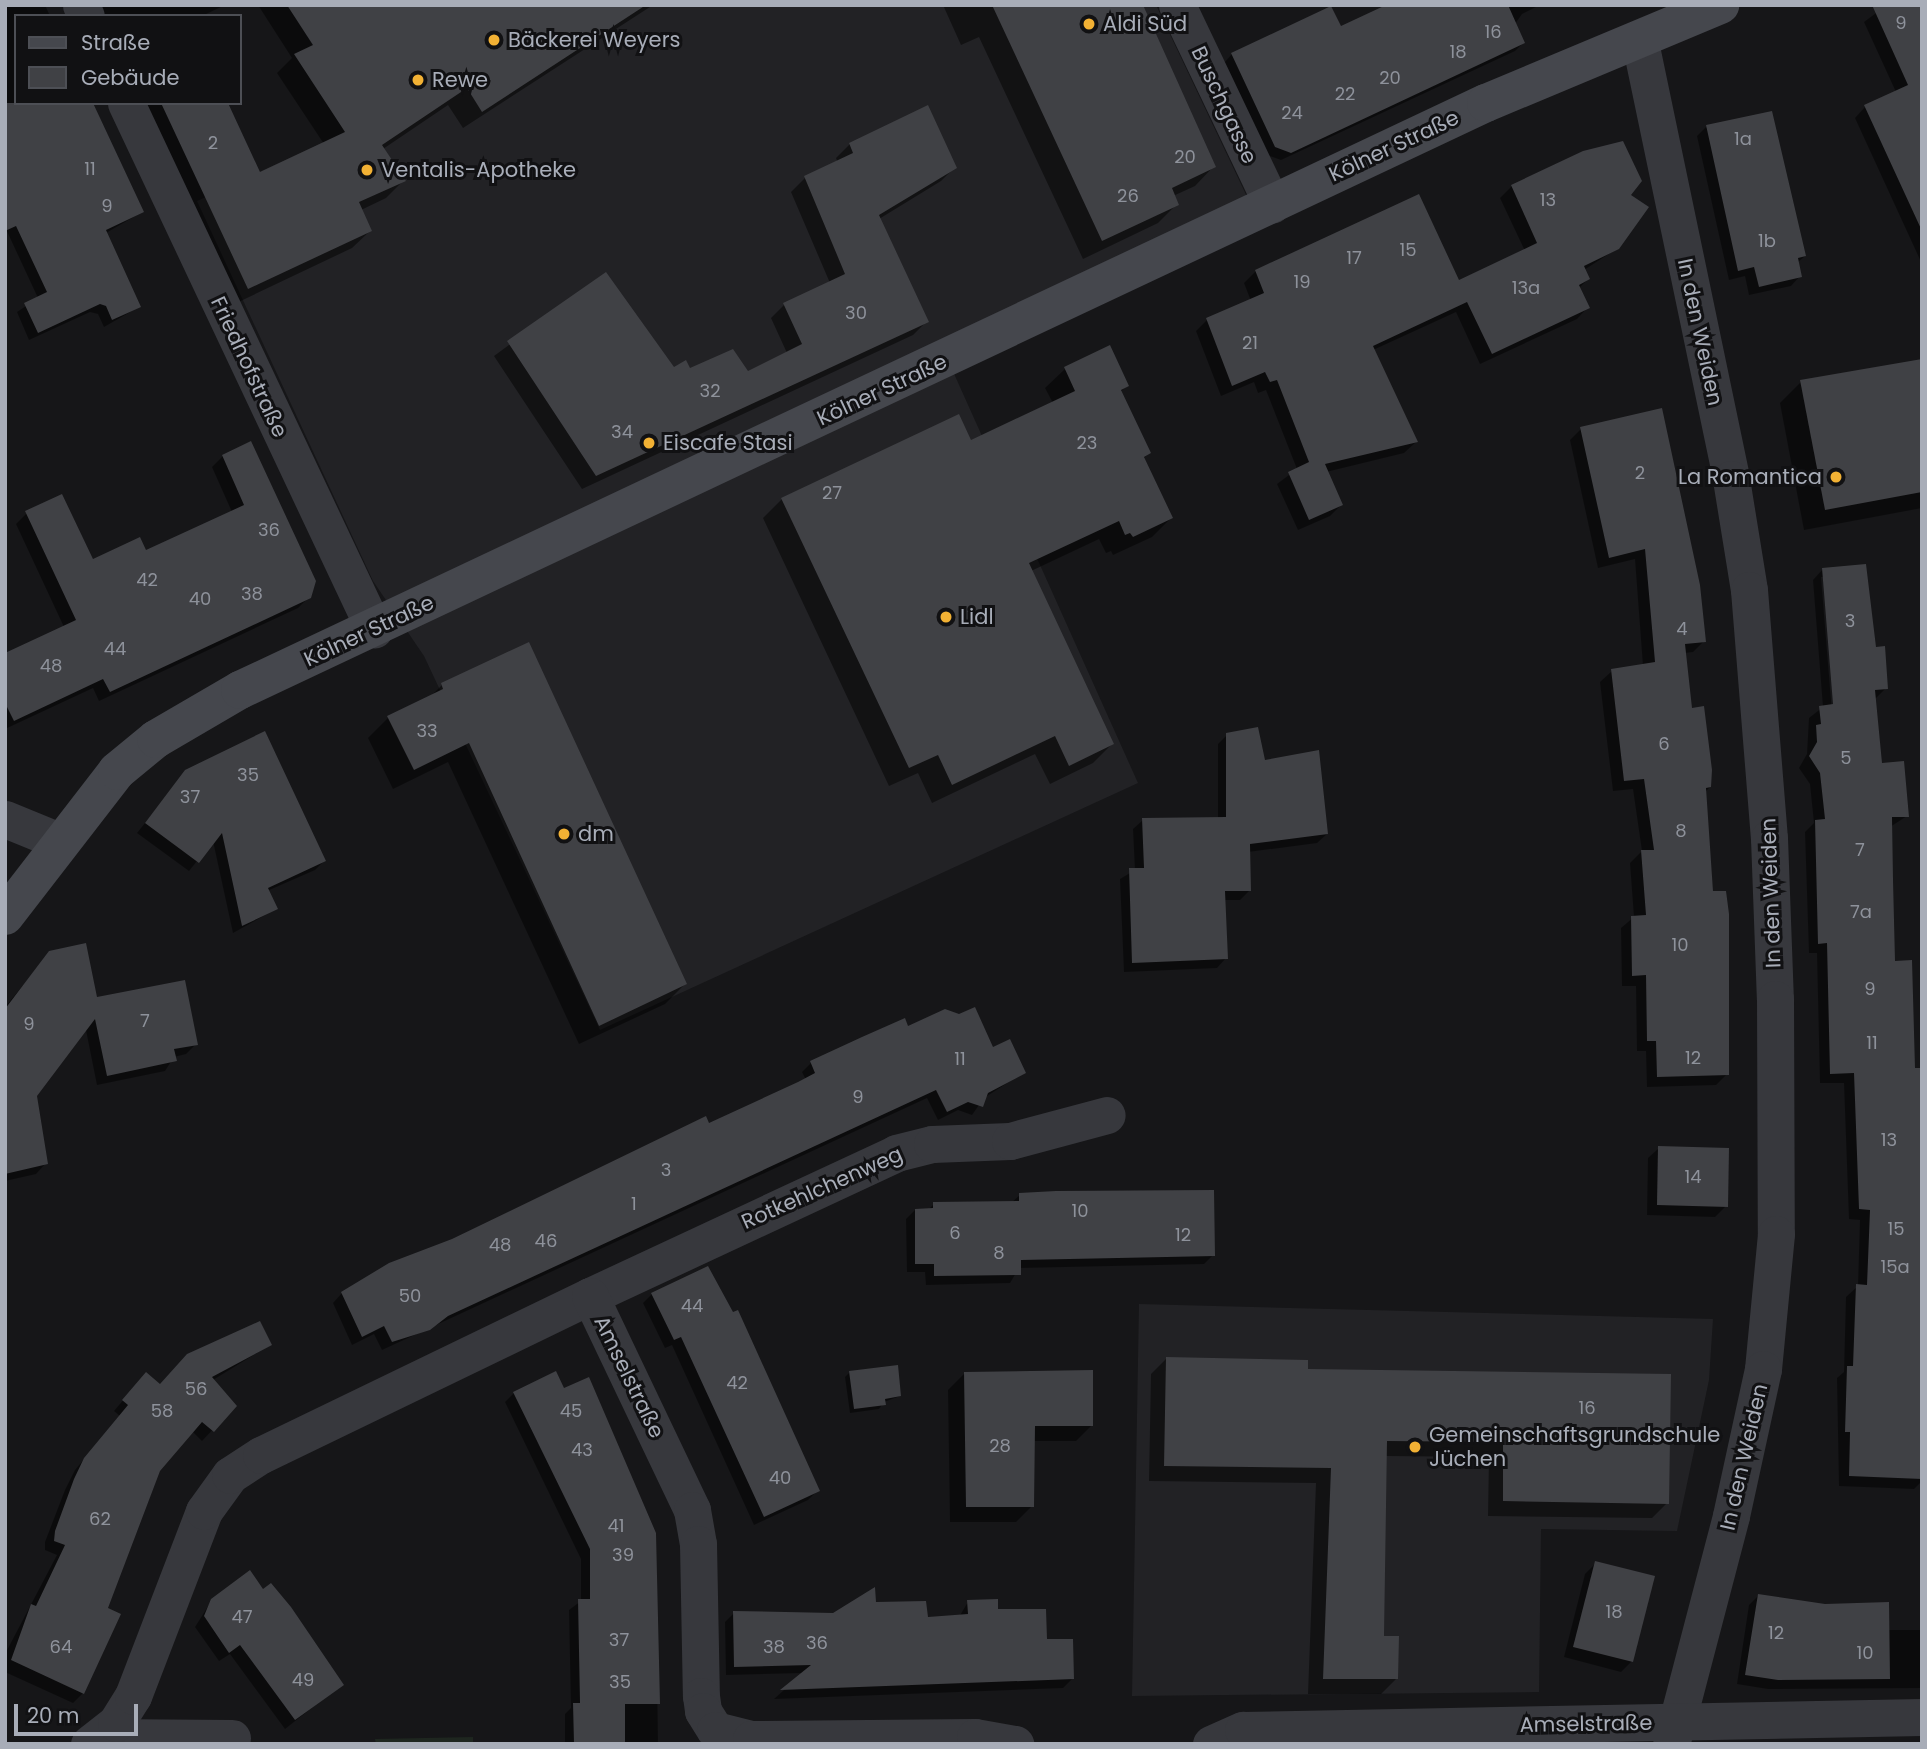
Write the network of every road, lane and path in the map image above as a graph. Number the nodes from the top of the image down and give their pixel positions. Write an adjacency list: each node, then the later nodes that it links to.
1 (1177, 5): 5 (street, Buschgasse)
2 (1720, 5): 3 (main road, Kölner Straße)
3 (1640, 42): 5 (main road, Kölner Straße); 13 (street, In den Weiden)
4 (128, 105): 6 (street, Friedhofstraße)
5 (1272, 205): 6 (main road, Kölner Straße)
6 (374, 629): 8 (main road, Kölner Straße)
7 (5, 819): 8 (street)
8 (59, 841): 9 (main road, Kölner Straße)
9 (5, 916)
10 (1107, 1115): 11 (street, Rotkehlchenweg)
11 (590, 1296): 14 (street, Amselstraße); 16 (street, Amselstraße)
12 (1922, 1717): 13 (street, Amselstraße)
13 (1674, 1733): 19 (street, Amselstraße)
14 (714, 1737): 18 (street, Amselstraße)
15 (232, 1738): 17 (street)
16 (95, 1740): 17 (street)
17 (144, 1741)
18 (1015, 1744)
19 (1211, 1744)

